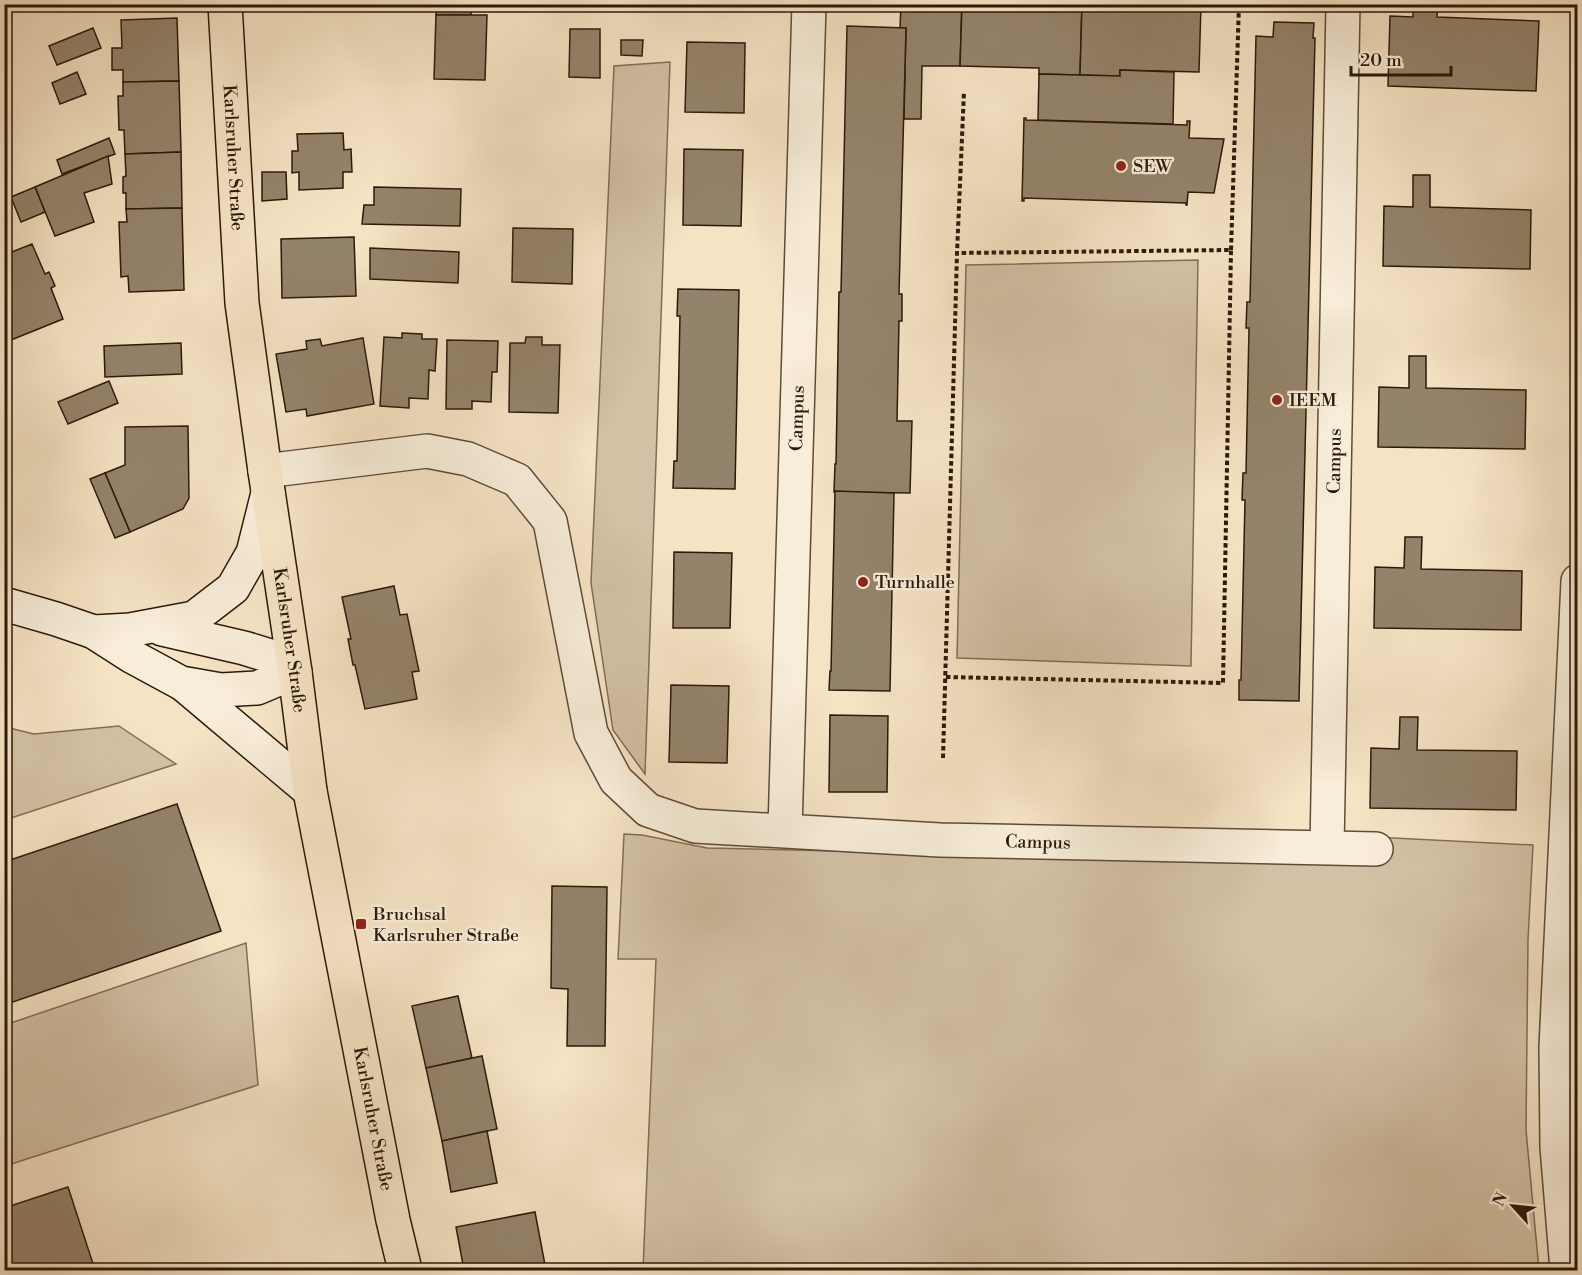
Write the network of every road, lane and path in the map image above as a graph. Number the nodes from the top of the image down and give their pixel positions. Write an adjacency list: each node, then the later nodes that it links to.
1 (225, 4): 8 (main road, Karlsruher Straße)
2 (809, 4): 19 (street, Campus)
3 (1239, 4): 6 (path)
4 (1343, 4): 20 (street, Campus)
5 (964, 91): 7 (path)
6 (1231, 250): 7 (path); 15 (path)
7 (957, 253): 15 (path)
8 (266, 482): 12 (street); 14 (main road, Karlsruher Straße); 19 (street, Campus)
9 (1578, 581): 10 (street)
10 (1577, 593): 22 (street)
11 (4, 604): 13 (street)
12 (152, 626): 13 (street); 14 (street)
13 (94, 632): 16 (street)
14 (294, 667): 16 (street); 18 (main road, Karlsruher Straße)
15 (946, 677): 17 (path)
16 (181, 683): 18 (street)
17 (943, 758)
18 (310, 791): 23 (main road, Karlsruher Straße)
19 (785, 830): 20 (street, Campus)
20 (1327, 847): 21 (street, Campus)
21 (1376, 849)
22 (1567, 1055): 24 (street)
23 (405, 1270)
24 (1567, 1270)

